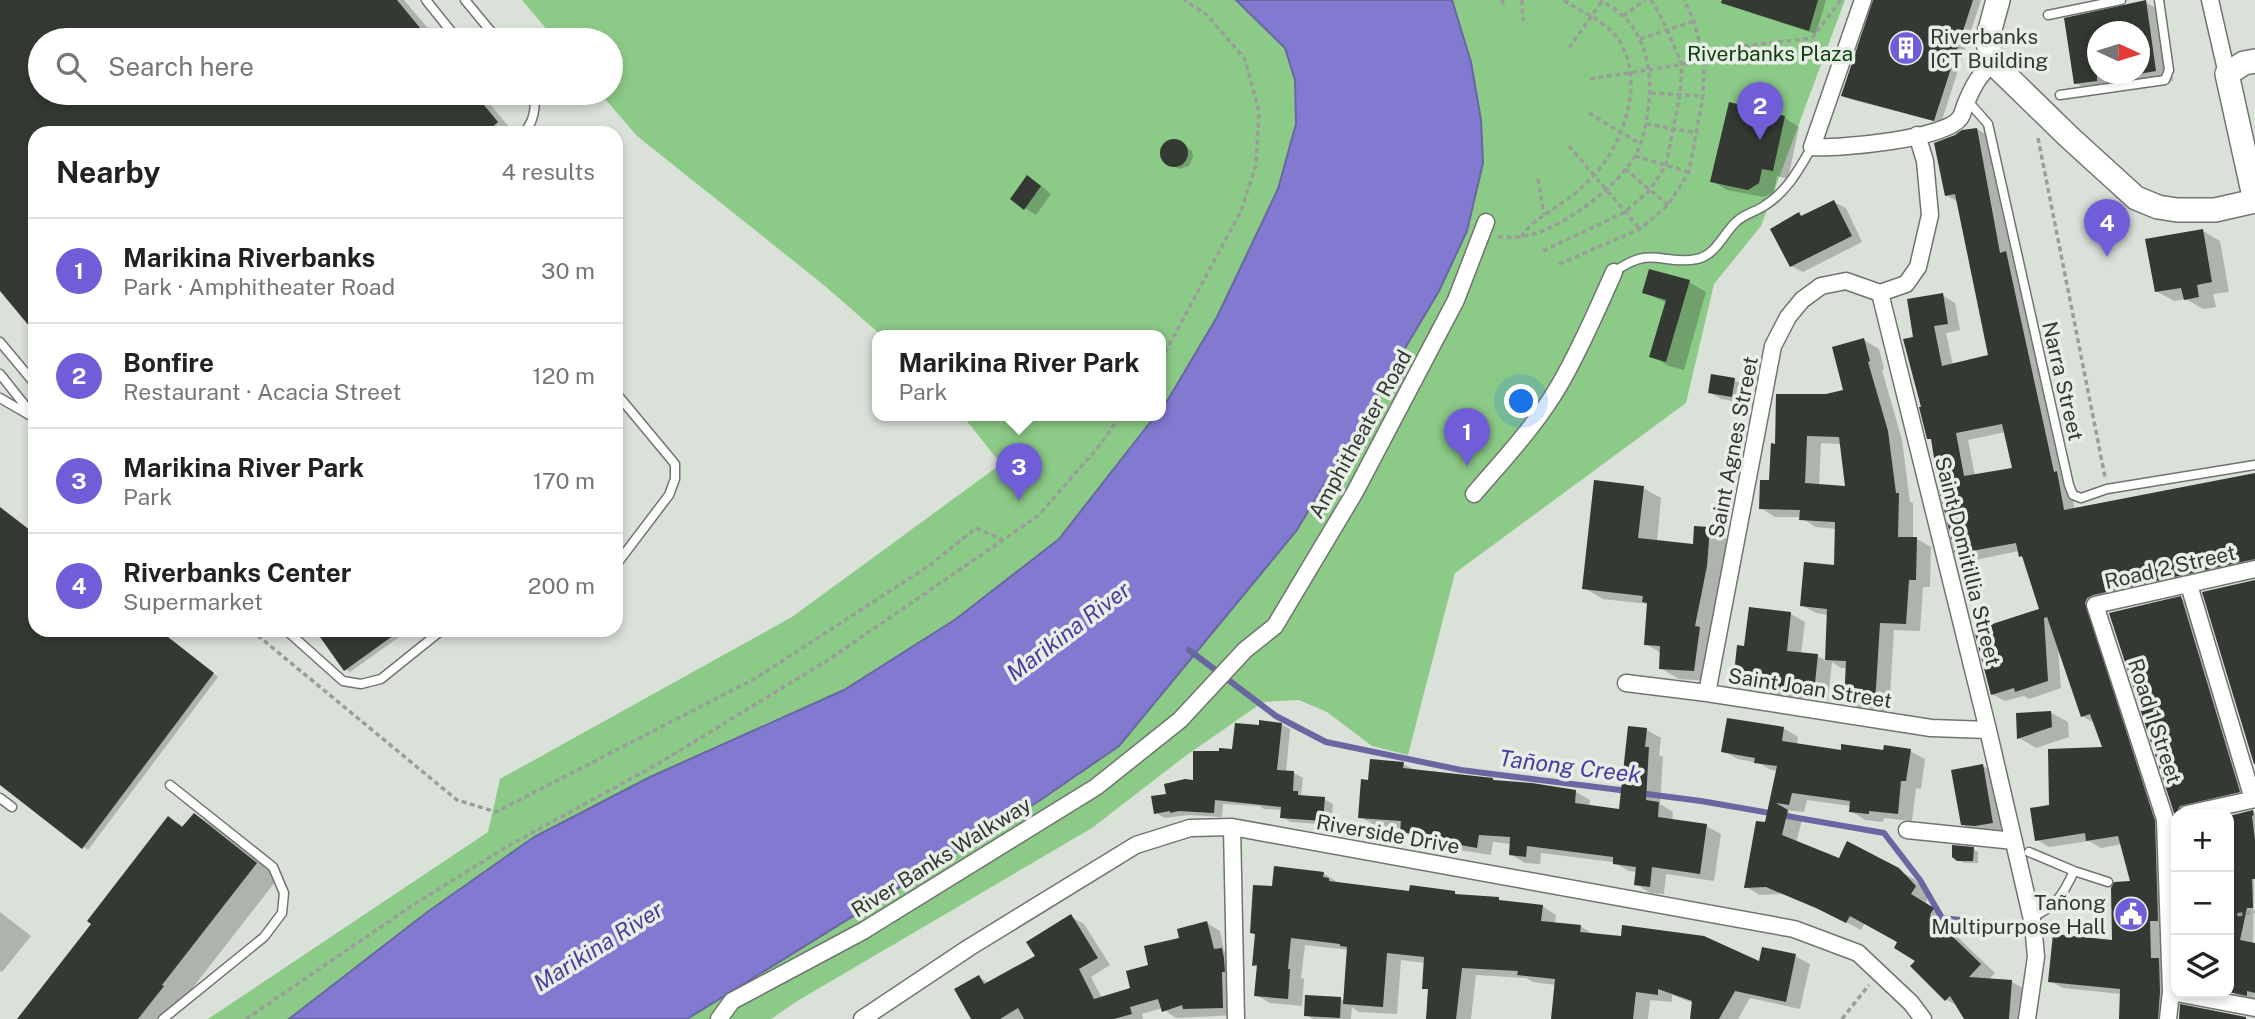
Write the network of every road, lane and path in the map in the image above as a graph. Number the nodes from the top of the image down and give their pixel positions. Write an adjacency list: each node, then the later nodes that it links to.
1 (426, 0): 23 (lane)
2 (465, 0): 24 (lane)
3 (1184, 0): 75 (path)
4 (1502, 0): 17 (path)
5 (1522, 0): 21 (path)
6 (1563, 0): 20 (path)
7 (1602, 0): 19 (path); 20 (path)
8 (1645, 0): 19 (path)
9 (1651, 0): 25 (path)
10 (1684, 0): 22 (path)
11 (1841, 0): 28 (path)
12 (1863, 0): 53 (street)
13 (1998, 0): 31 (street)
14 (2121, 0): 18 (lane)
15 (2159, 0): 39 (lane)
16 (2210, 0): 35 (street)
17 (1505, 8)
18 (2048, 15)
19 (1623, 16): 26 (path)
20 (1591, 17): 27 (path); 34 (path)
21 (1523, 21)
22 (1694, 21): 25 (path); 28 (path)
23 (448, 28)
24 (488, 28)
25 (1667, 30): 26 (path); 32 (path)
26 (1640, 39): 33 (path)
27 (1569, 48)
28 (1702, 51): 29 (path)
29 (1704, 61): 32 (path); 40 (path)
30 (2255, 61): 35 (street)
31 (1993, 63): 41 (street); 42 (street)
32 (1682, 64): 33 (path); 38 (path)
33 (1650, 69): 34 (path); 37 (path)
34 (1629, 72): 36 (path); 48 (path)
35 (2227, 74): 62 (street)
36 (1590, 79)
37 (1651, 93): 38 (path); 45 (path)
38 (1680, 94): 40 (path); 47 (path)
39 (2060, 95)
40 (1703, 96): 49 (path)
41 (1967, 100): 50 (street); 84 (lane, Narra Street)
42 (2031, 100): 62 (street); 84 (path)
43 (535, 105): 46 (lane)
44 (1589, 113): 48 (path)
45 (1646, 124): 47 (path); 51 (path)
46 (530, 126)
47 (1674, 129): 49 (path); 55 (path)
48 (1622, 133): 51 (path); 58 (path)
49 (1697, 133): 57 (path)
50 (1917, 135): 53 (street); 73 (street)
51 (1640, 144): 54 (path)
52 (1569, 146): 58 (path)
53 (1812, 148): 72 (lane)
54 (1635, 156): 55 (path); 56 (path)
55 (1666, 165): 57 (path); 61 (path)
56 (1625, 169): 60 (path); 61 (path)
57 (1689, 172): 63 (path)
58 (1594, 175): 60 (path); 65 (path)
59 (1538, 179): 65 (path)
60 (1606, 190): 64 (path); 68 (path)
61 (1650, 190): 63 (path); 64 (path)
62 (2255, 201)
63 (1668, 205): 67 (path)
64 (1625, 212): 67 (path); 70 (path)
65 (1544, 215): 68 (path)
66 (1486, 222): 69 (street, Amphitheater Road)
67 (1640, 229): 71 (path)
68 (1521, 237): 69 (path)
69 (1479, 241): 96 (street, Amphitheater Road)
70 (1543, 251)
71 (1559, 264)
72 (1614, 272): 85 (street)
73 (1881, 293): 95 (street, Saint Agnes Street); 97 (street, Saint Domitillia Street)
74 (0, 342): 77 (lane)
75 (1166, 351)
76 (0, 374): 80 (lane)
77 (28, 376)
78 (0, 398): 81 (lane)
79 (623, 401): 87 (lane)
80 (28, 409)
81 (28, 414)
82 (1117, 421): 86 (path)
83 (2255, 465): 84 (lane, Narra Street)
84 (2107, 489)
85 (1474, 494)
86 (1003, 540): 91 (path); 118 (path)
87 (623, 556)
88 (2255, 569): 89 (street, Road 2 Street)
89 (2189, 585): 90 (street, Road 2 Street); 100 (street)
90 (2095, 605): 103 (street, Road 1 Street)
91 (259, 637)
92 (294, 637): 93 (lane)
93 (433, 637)
94 (1626, 683): 95 (street, Saint Joan Street)
95 (1707, 693): 97 (street, Saint Joan Street)
96 (1180, 720): 119 (street, River Banks Walkway)
97 (1988, 730): 106 (street, Saint Domitillia Street)
98 (170, 785): 117 (lane)
99 (0, 798): 101 (lane)
100 (2254, 799): 102 (street)
101 (12, 807)
102 (2209, 809)
103 (2170, 818): 114 (street, Road 1 Street)
104 (1232, 827): 120 (street, Riverside Drive); 121 (street); 123 (street, Riverside Drive)
105 (1907, 830): 106 (street)
106 (2014, 841): 112 (street, Saint Domitillia Street)
107 (2029, 852): 108 (lane)
108 (2074, 871): 109 (lane); 112 (lane)
109 (2108, 882)
110 (2255, 912): 111 (path)
111 (2234, 915)
112 (2032, 921): 124 (street, Saint Domitillia Street)
113 (1866, 988): 122 (path)
114 (2171, 992): 125 (street, Road 1 Street)
115 (2202, 998): 116 (street)
116 (2255, 1008)
117 (163, 1019)
118 (246, 1019)
119 (719, 1019)
120 (862, 1019)
121 (1236, 1019)
122 (1842, 1019)
123 (1923, 1019)
124 (2027, 1019)
125 (2168, 1019)

